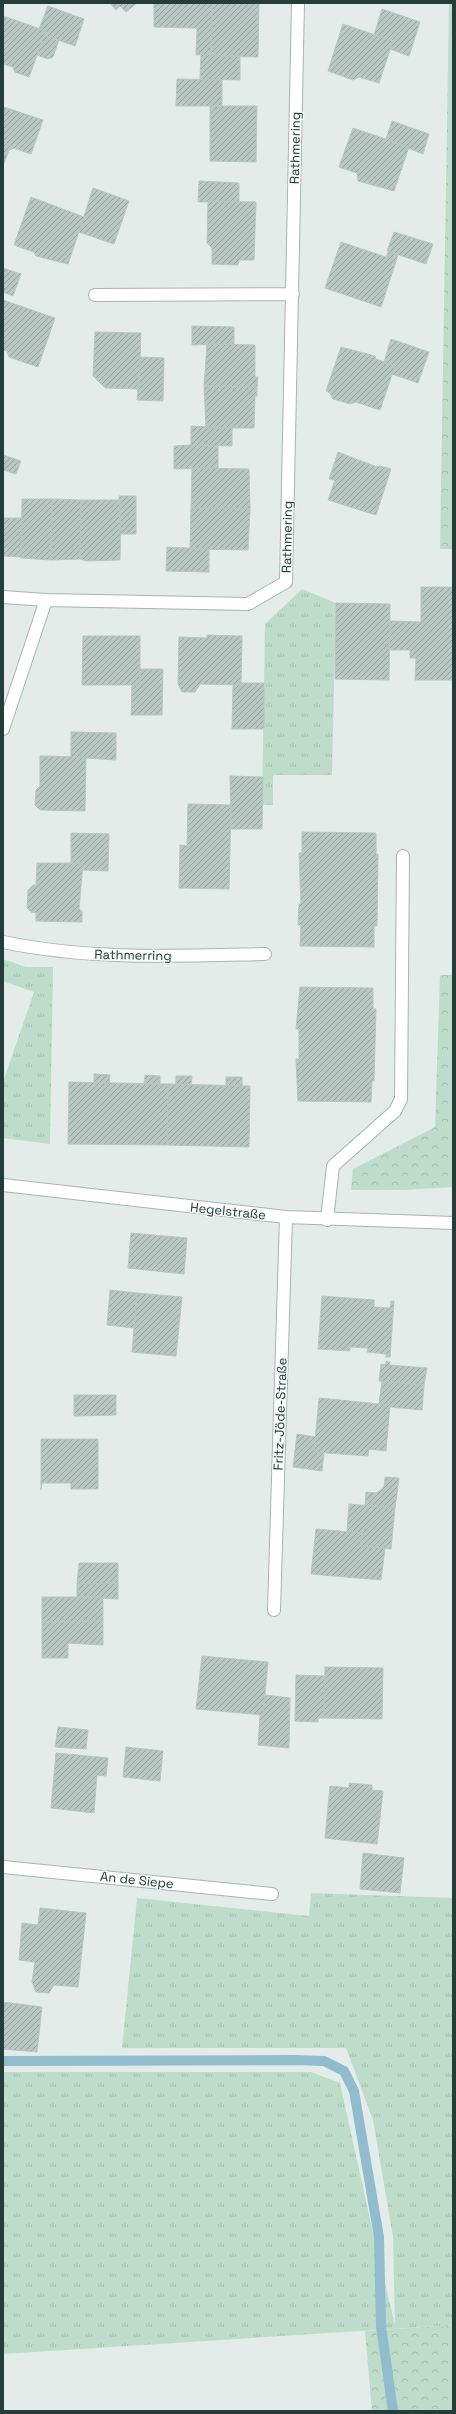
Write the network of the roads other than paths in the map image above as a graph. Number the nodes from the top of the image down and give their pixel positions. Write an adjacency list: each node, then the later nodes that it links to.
1 (298, 3): 2 (street, Rathmering)
2 (293, 294): 3 (street); 5 (street, Rathmering)
3 (95, 295)
4 (3, 597): 5 (street, Rathmering)
5 (46, 600): 6 (street)
6 (3, 729)
7 (404, 856): 12 (street)
8 (3, 942): 9 (street, Rathmerring)
9 (265, 954)
10 (3, 1185): 11 (street, Hegelstraße)
11 (286, 1217): 12 (street, Hegelstraße); 14 (street, Fritz-Jöde-Straße)
12 (327, 1220): 13 (street, Hegelstraße)
13 (453, 1223)
14 (274, 1610)
15 (3, 1867): 16 (street, An de Siepe)
16 (272, 1894)

